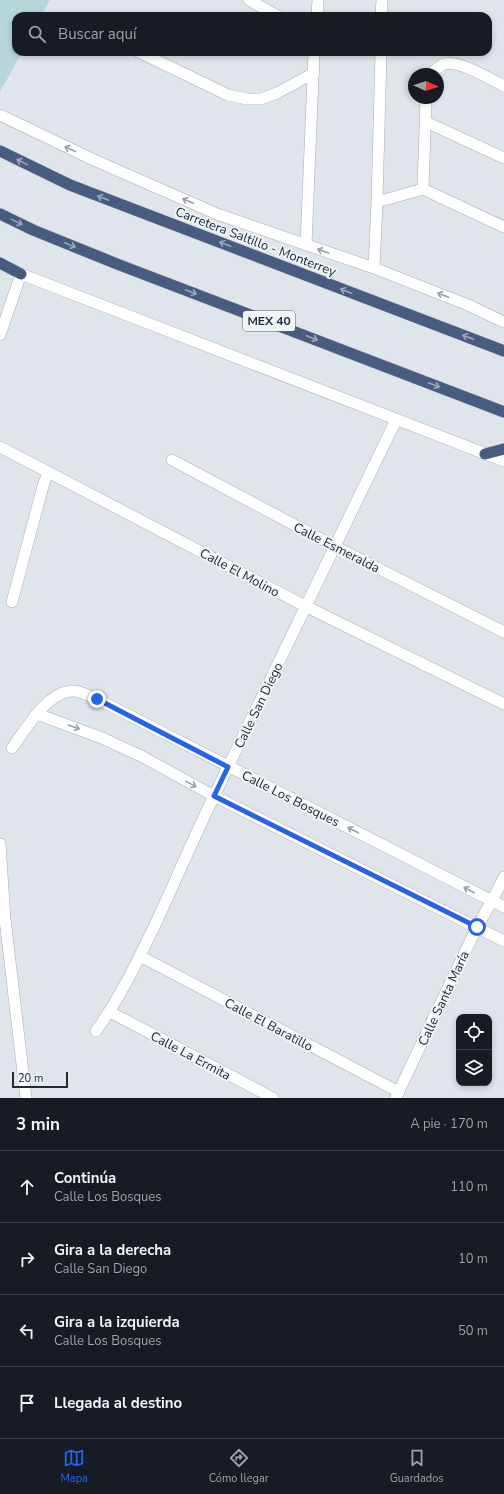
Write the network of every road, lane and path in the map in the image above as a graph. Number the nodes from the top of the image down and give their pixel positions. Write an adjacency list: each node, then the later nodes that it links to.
1 (249, 0): 4 (street)
2 (318, 0): 5 (street)
3 (382, 0): 6 (street)
4 (271, 12)
5 (317, 12)
6 (381, 12)
7 (147, 56): 11 (street)
8 (314, 56): 11 (street)
9 (380, 56): 19 (street)
10 (439, 68): 12 (street)
11 (314, 73): 22 (street)
12 (504, 86)
13 (426, 104): 15 (street)
14 (0, 115): 22 (street, one-way to 14)
15 (426, 122): 17 (street); 18 (street)
16 (0, 151): 28 (highway, Carretera Saltillo - Monterrey, one-way to 16)
17 (504, 158)
18 (423, 189): 19 (street); 21 (street)
19 (377, 202): 24 (street)
20 (0, 214): 29 (highway, MEX 40, one-way to 29)
21 (504, 226)
22 (306, 245): 24 (street, one-way to 22)
23 (0, 262): 25 (highway)
24 (374, 268): 26 (street, one-way to 24)
25 (22, 274): 27 (street); 30 (street)
26 (504, 322)
27 (0, 335)
28 (504, 351)
29 (504, 412)
30 (396, 420): 33 (street); 37 (street, Calle San Diego)
31 (0, 448): 36 (street, Calle El Molino)
32 (504, 449): 33 (highway)
33 (485, 454): 35 (street)
34 (172, 460): 37 (street, Calle Esmeralda)
35 (504, 461)
36 (48, 472): 38 (street); 39 (street, Calle El Molino)
37 (336, 547): 39 (street, Calle San Diego); 40 (street, Calle Esmeralda)
38 (12, 602)
39 (305, 606): 41 (street, Calle El Molino); 44 (street, Calle San Diego)
40 (504, 632)
41 (504, 704)
42 (37, 714): 43 (street, Calle Los Bosques); 44 (street, Calle Los Bosques); 45 (street, one-way to 45)
43 (12, 748)
44 (228, 767): 45 (street, Calle San Diego); 48 (street, Calle Los Bosques, one-way to 44)
45 (214, 796): 50 (street); 52 (street, Calle San Diego)
46 (0, 844): 57 (street)
47 (504, 877): 48 (street, Calle Santa María)
48 (492, 901): 49 (street, Calle Los Bosques); 50 (street, Calle Santa María)
49 (504, 907)
50 (477, 927): 51 (street); 55 (street, Calle Santa María)
51 (504, 941)
52 (140, 956): 53 (street, Calle San Diego); 55 (street, Calle El Baratillo)
53 (110, 1012): 54 (street, Calle San Diego); 56 (street, Calle La Ermita)
54 (96, 1031)
55 (397, 1095)
56 (268, 1097)
57 (26, 1098)

